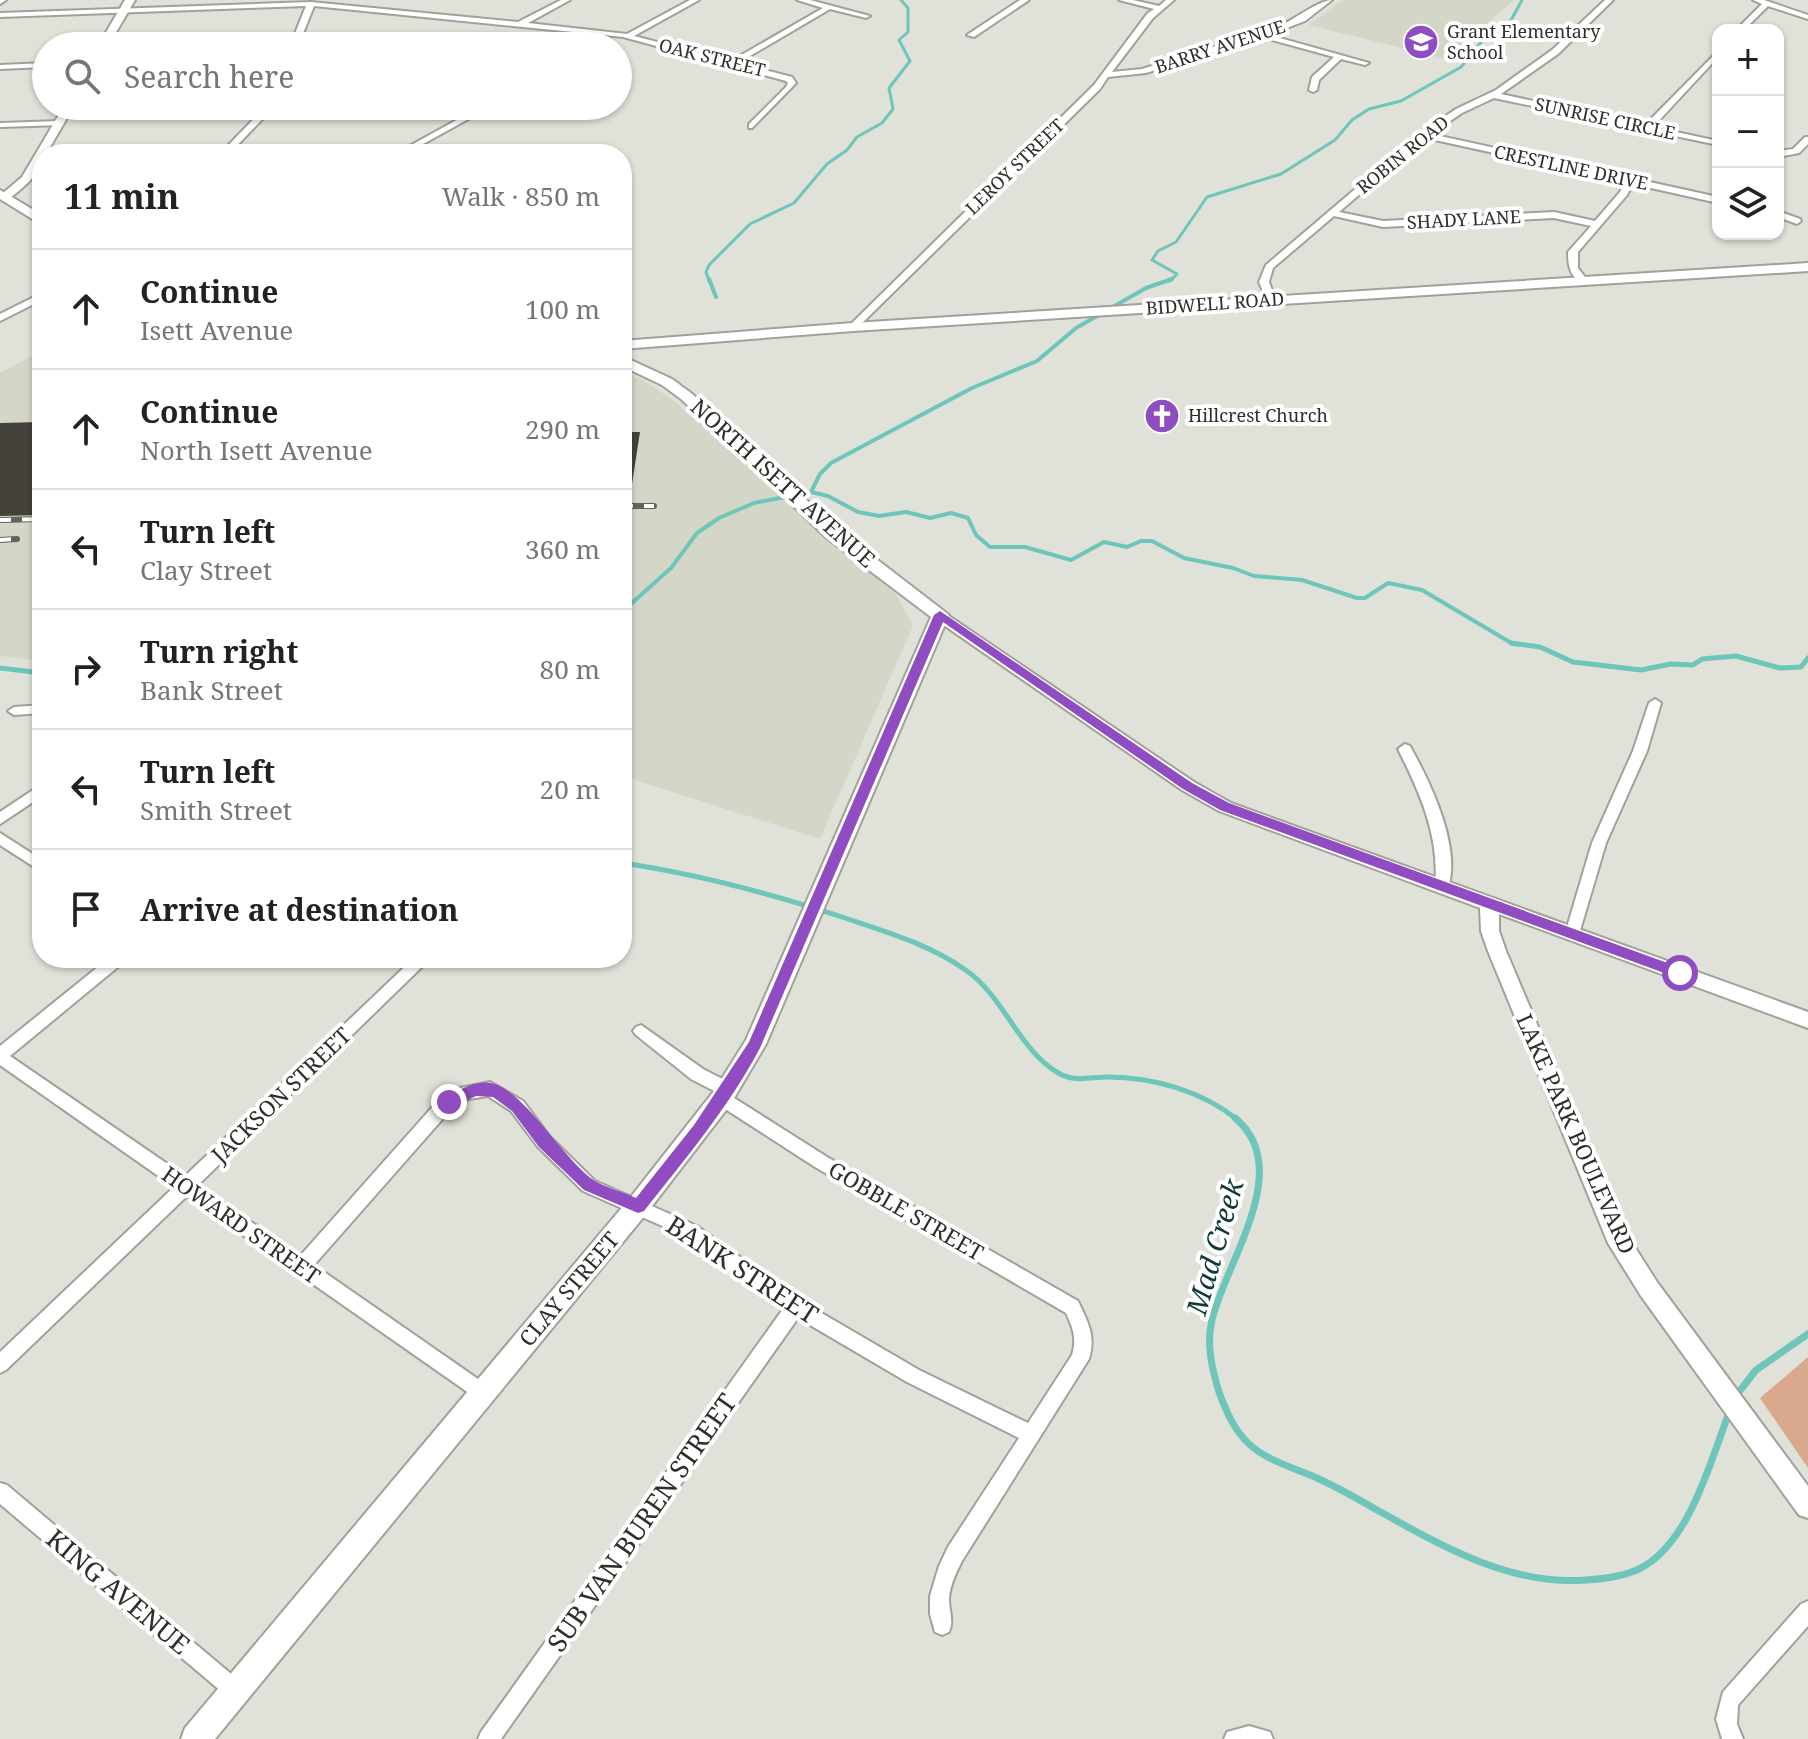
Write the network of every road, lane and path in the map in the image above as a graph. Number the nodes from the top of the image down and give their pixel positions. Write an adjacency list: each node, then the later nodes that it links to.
1 (130, 0): 16 (street)
2 (566, 0): 22 (street)
3 (695, 0): 26 (street)
4 (801, 0): 14 (street)
5 (1025, 0): 27 (street)
6 (1123, 0): 15 (street)
7 (1170, 0): 15 (street, LEROY STREET)
8 (1328, 0): 28 (street, BARRY AVENUE)
9 (1609, 0): 38 (street, ROBIN ROAD)
10 (1757, 0): 11 (street)
11 (1767, 3): 20 (street); 21 (street)
12 (311, 4): 16 (street, OAK STREET); 17 (street, OAK STREET); 24 (street)
13 (418, 7): 17 (street)
14 (829, 7): 19 (street); 32 (street)
15 (1160, 8): 36 (street, LEROY STREET)
16 (124, 10): 18 (street, OAK STREET); 23 (street)
17 (409, 14): 22 (street, OAK STREET)
18 (0, 15)
19 (866, 16)
20 (1808, 17)
21 (1746, 24)
22 (520, 25): 25 (street, OAK STREET)
23 (111, 32)
24 (300, 32)
25 (595, 32)
26 (632, 34)
27 (971, 35)
28 (1261, 35): 30 (street); 36 (street, BARRY AVENUE)
29 (632, 37): 32 (street, OAK STREET)
30 (1339, 57): 33 (street); 37 (street)
31 (1712, 59): 45 (street)
32 (733, 63): 44 (street, OAK STREET)
33 (1365, 63)
34 (32, 66): 35 (street)
35 (0, 67)
36 (1106, 75): 67 (street, LEROY STREET)
37 (1313, 90)
38 (1493, 95): 45 (street, SUNRISE CIRCLE); 46 (street, ROBIN ROAD)
39 (61, 120): 42 (street)
40 (257, 120): 50 (street)
41 (462, 120): 51 (street)
42 (59, 123): 43 (street); 49 (street)
43 (0, 125)
44 (752, 126)
45 (1647, 128): 48 (street, SUNRISE CIRCLE)
46 (1424, 135): 54 (street, CRESTLINE DRIVE); 57 (street, ROBIN ROAD)
47 (1808, 139): 52 (street)
48 (1712, 142)
49 (47, 144)
50 (234, 144)
51 (418, 144)
52 (1784, 153)
53 (32, 169): 55 (street)
54 (1629, 182): 56 (street, CRESTLINE DRIVE); 61 (street)
55 (3, 195): 58 (main road)
56 (1712, 199)
57 (1332, 213): 61 (street, SHADY LANE); 65 (street, ROBIN ROAD)
58 (32, 214)
59 (1784, 216): 60 (street)
60 (1797, 221)
61 (1596, 224): 63 (street)
62 (1808, 267): 63 (street, BIDWELL ROAD)
63 (1583, 281): 65 (street, BIDWELL ROAD)
64 (32, 301): 66 (street)
65 (1271, 301): 67 (street, BIDWELL ROAD)
66 (0, 318)
67 (853, 327): 68 (street, BIDWELL ROAD)
68 (632, 344)
69 (632, 365): 70 (main road, NORTH ISETT AVENUE)
70 (940, 615): 79 (street, NORTH ISETT AVENUE); 87 (main road, CLAY STREET)
71 (1655, 703): 81 (street)
72 (32, 710): 73 (street)
73 (14, 711)
74 (1405, 749): 79 (street)
75 (32, 796): 76 (street)
76 (0, 819)
77 (0, 838): 78 (street)
78 (32, 860)
79 (1442, 887): 80 (street, NORTH ISETT AVENUE)
80 (1489, 903): 81 (street, NORTH ISETT AVENUE); 96 (street, LAKE PARK BOULEVARD)
81 (1572, 934): 84 (street, NORTH ISETT AVENUE)
82 (107, 968): 86 (street)
83 (414, 968): 88 (street, JACKSON STREET)
84 (1808, 1020)
85 (641, 1031): 87 (street, GOBBLE STREET)
86 (0, 1056): 88 (street, HOWARD STREET)
87 (725, 1094): 89 (main road, CLAY STREET); 94 (street, GOBBLE STREET)
88 (185, 1186): 90 (street, HOWARD STREET); 92 (street, JACKSON STREET)
89 (638, 1206): 90 (street, BANK STREET); 91 (street, BANK STREET); 93 (main road, CLAY STREET)
90 (301, 1267): 93 (street, HOWARD STREET)
91 (795, 1307): 94 (street, BANK STREET); 102 (street, SUB VAN BUREN STREET)
92 (0, 1364)
93 (482, 1392): 99 (main road, CLAY STREET)
94 (1030, 1434): 98 (street)
95 (0, 1492): 99 (street, KING AVENUE)
96 (1808, 1506)
97 (1808, 1611): 104 (street)
98 (942, 1625)
99 (236, 1691): 101 (main road, CLAY STREET)
100 (1236, 1738): 103 (street)
101 (196, 1739)
102 (488, 1739)
103 (1263, 1739)
104 (1733, 1739)

